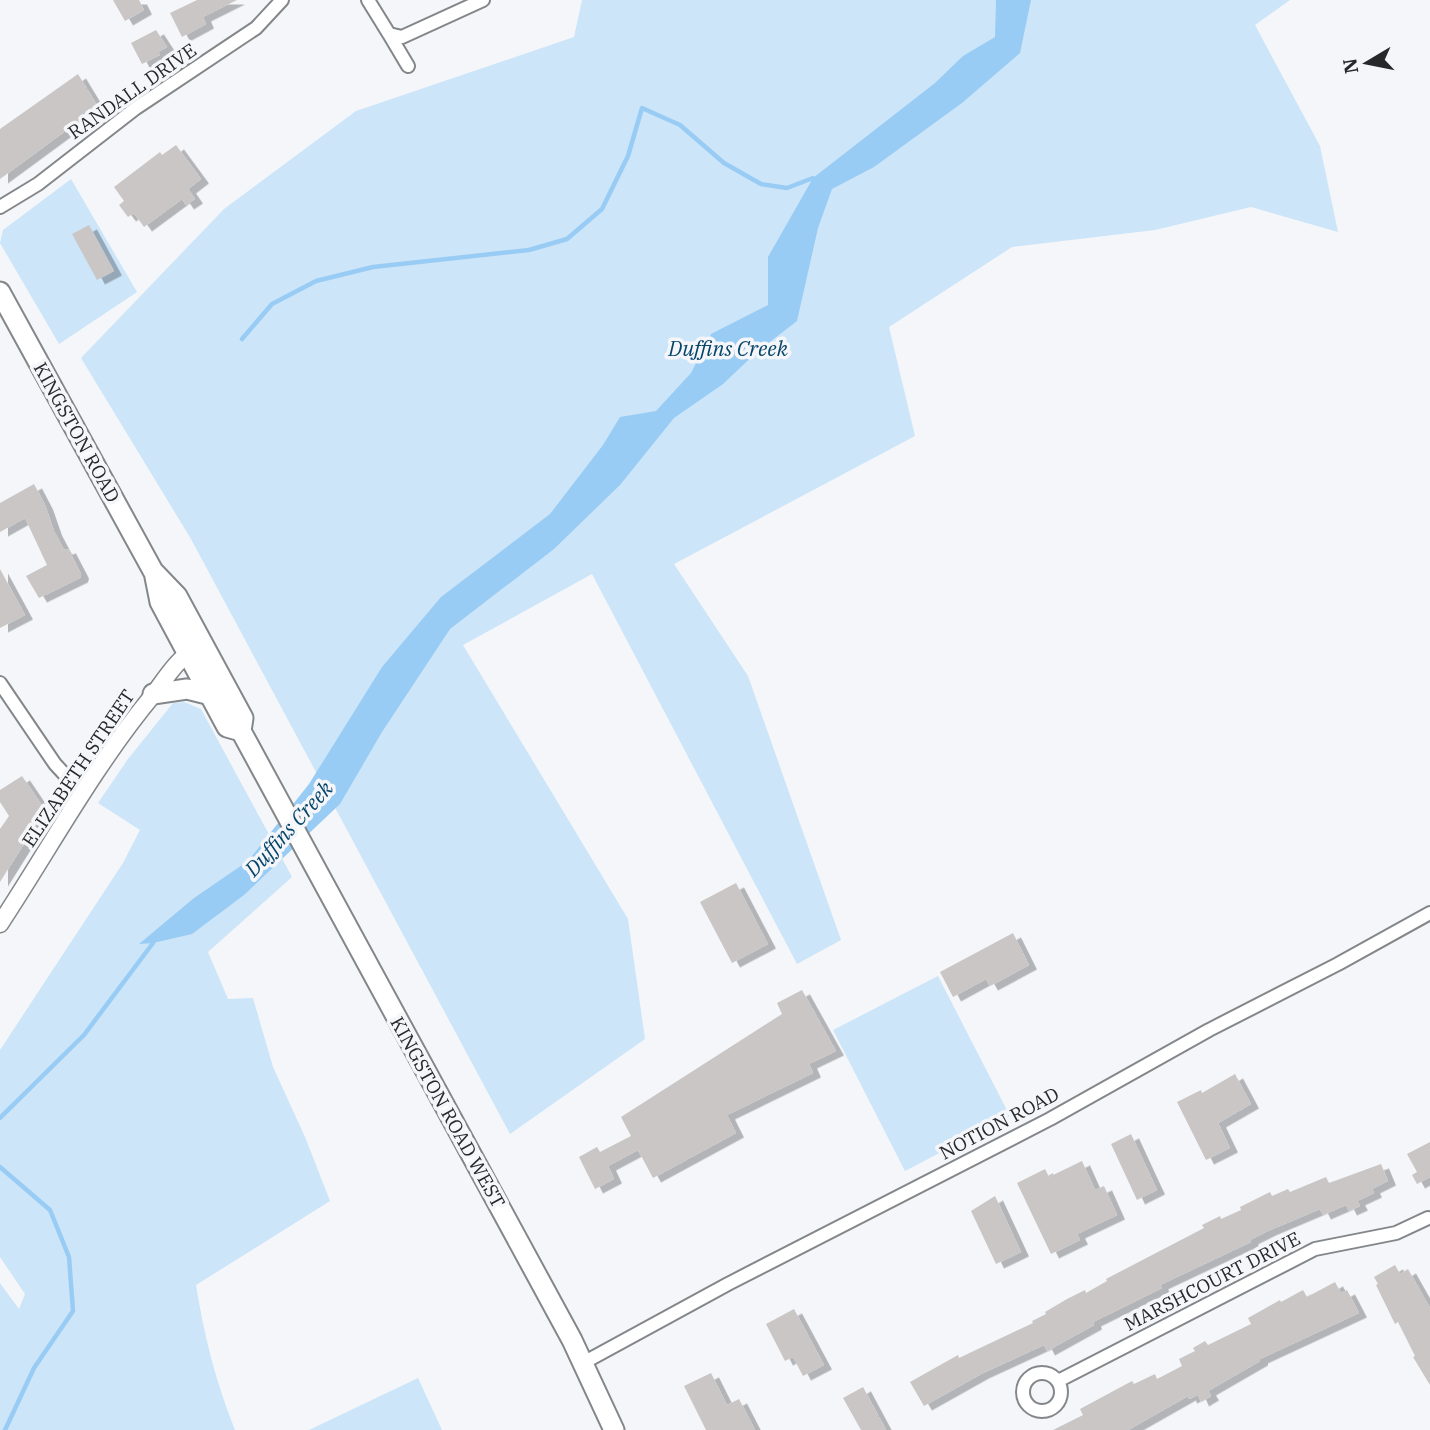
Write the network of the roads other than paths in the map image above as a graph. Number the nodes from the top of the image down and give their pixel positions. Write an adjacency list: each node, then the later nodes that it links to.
1 (282, 0): 6 (street, RANDALL DRIVE)
2 (368, 0): 4 (street)
3 (483, 0): 4 (street)
4 (389, 34): 5 (street)
5 (408, 66)
6 (0, 207)
7 (0, 292): 8 (main road, KINGSTON ROAD)
8 (195, 649): 10 (street, ELIZABETH STREET); 11 (main road); 12 (main road)
9 (0, 682): 13 (street)
10 (153, 694): 11 (main road); 13 (street, ELIZABETH STREET)
11 (211, 695): 12 (main road)
12 (242, 731): 17 (main road, KINGSTON ROAD WEST)
13 (87, 787): 15 (street, ELIZABETH STREET)
14 (1430, 913): 17 (street, NOTION ROAD)
15 (0, 924)
16 (1429, 1219): 18 (street, MARSHCOURT DRIVE)
17 (583, 1363): 19 (main road)
18 (1058, 1381)
19 (614, 1430)

